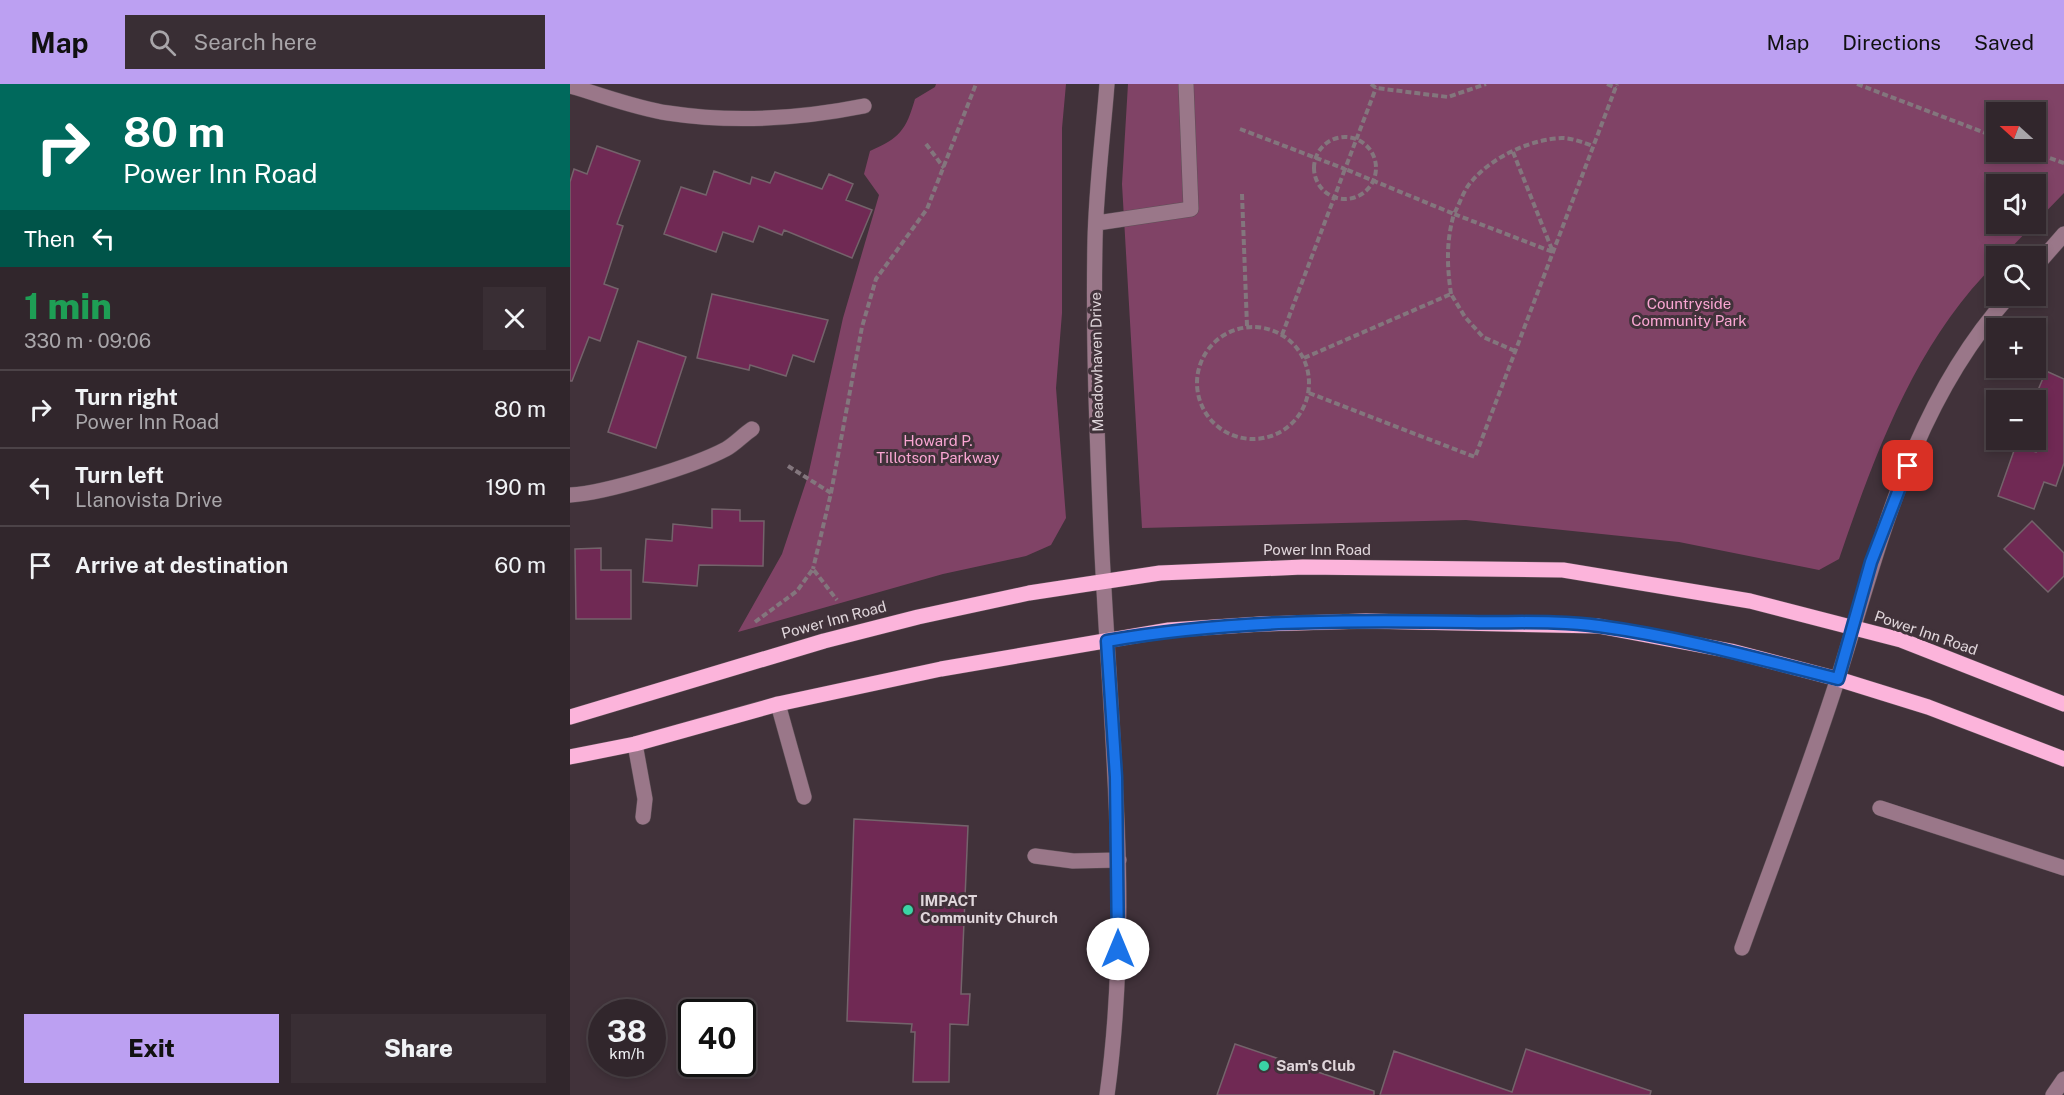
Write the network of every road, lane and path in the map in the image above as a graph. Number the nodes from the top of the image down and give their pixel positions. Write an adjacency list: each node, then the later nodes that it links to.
1 (976, 84): 21 (path)
2 (1107, 84): 27 (street, Meadowhaven Drive)
3 (1185, 84): 27 (street)
4 (1371, 84): 10 (path)
5 (1486, 84): 10 (path)
6 (1607, 84): 9 (path)
7 (1857, 84): 13 (path)
8 (570, 86): 11 (street)
9 (1616, 86): 16 (path)
10 (1376, 88): 14 (path)
11 (864, 106)
12 (1240, 129): 19 (path)
13 (1986, 133)
14 (1356, 140): 19 (path); 22 (path); 23 (path)
15 (926, 144): 21 (path)
16 (1593, 146): 17 (path); 29 (path)
17 (1513, 152): 26 (path); 29 (path)
18 (2046, 157): 20 (path)
19 (1316, 158): 22 (path); 25 (path)
20 (2064, 163)
21 (944, 169): 40 (path)
22 (1345, 169): 23 (path); 25 (path)
23 (1373, 180): 25 (path); 26 (path)
24 (1242, 194): 33 (path)
25 (1334, 197): 34 (path)
26 (1454, 213): 29 (path); 31 (path)
27 (1097, 223): 43 (street, Meadowhaven Drive)
28 (2064, 234): 30 (street)
29 (1553, 252): 35 (path)
30 (2046, 255)
31 (1451, 294): 35 (path); 36 (path)
32 (2001, 306): 46 (street)
33 (1247, 327): 34 (path); 37 (path)
34 (1282, 335): 36 (path)
35 (1515, 351): 37 (path)
36 (1304, 358): 37 (path)
37 (1309, 393)
38 (752, 429): 41 (street)
39 (788, 466): 40 (path)
40 (831, 492): 42 (path)
41 (570, 495)
42 (813, 569): 44 (path); 45 (path)
43 (1104, 579): 46 (main road, Power Inn Road); 47 (street, Meadowhaven Drive); 51 (main road, Power Inn Road)
44 (837, 600)
45 (755, 622)
46 (1852, 627): 48 (street); 50 (main road, Power Inn Road)
47 (1107, 641): 48 (main road); 49 (main road); 59 (street, Meadowhaven Drive)
48 (1838, 679): 54 (main road); 61 (street)
49 (778, 704): 52 (main road); 55 (street)
50 (2064, 704)
51 (570, 717)
52 (635, 744): 53 (main road); 57 (street)
53 (570, 757)
54 (2064, 759)
55 (804, 797)
56 (1880, 808): 60 (street)
57 (643, 817)
58 (1035, 856): 59 (street)
59 (1119, 860): 63 (street, Meadowhaven Drive)
60 (2064, 868)
61 (1742, 948)
62 (2064, 1079): 64 (street)
63 (1107, 1095)
64 (2053, 1095)

